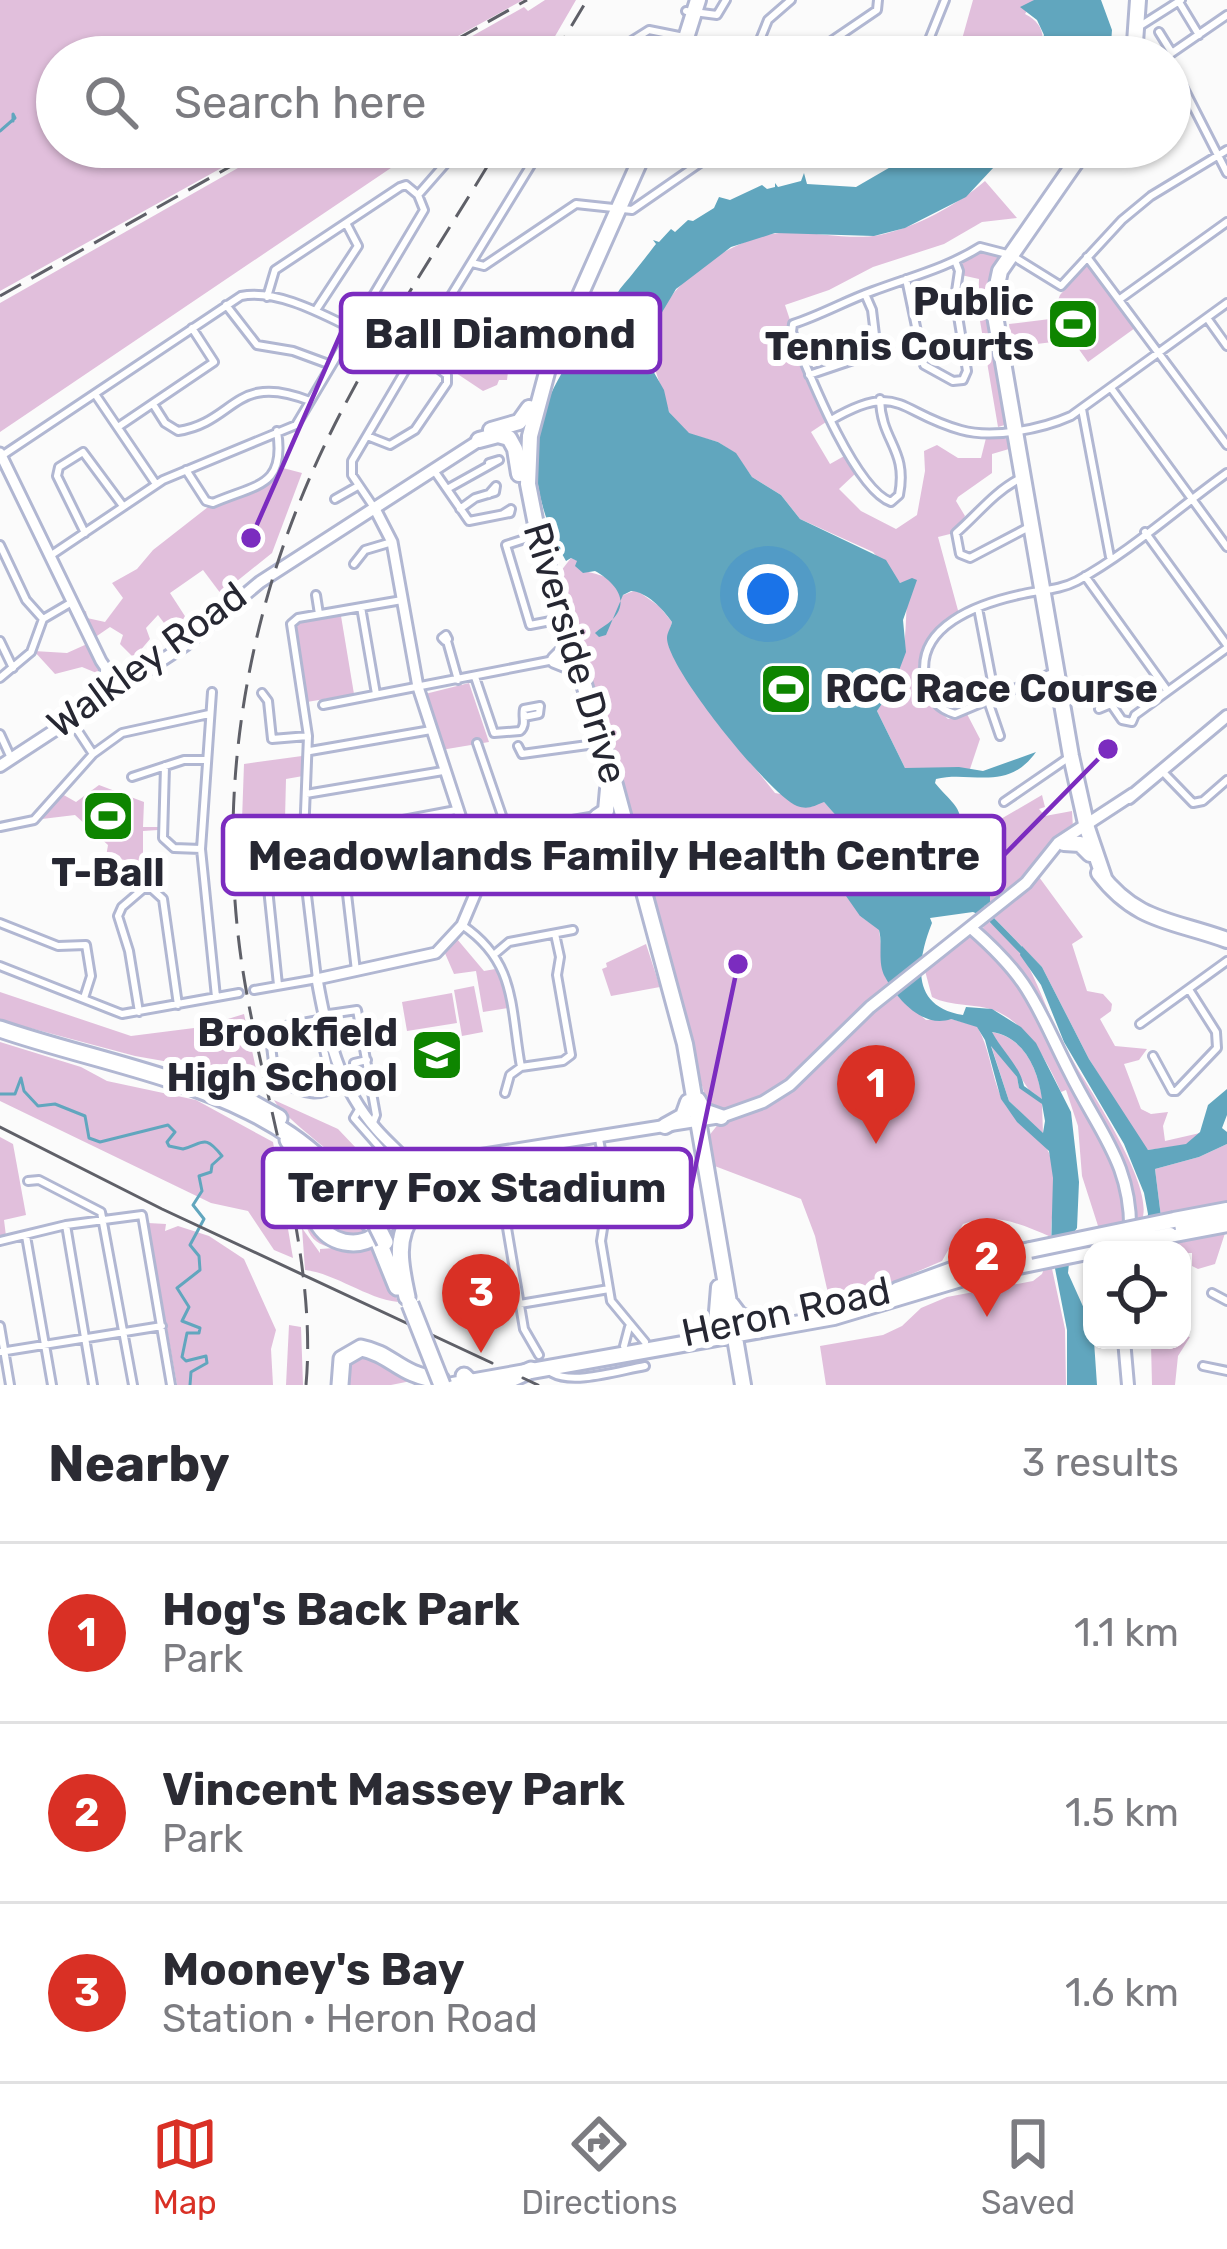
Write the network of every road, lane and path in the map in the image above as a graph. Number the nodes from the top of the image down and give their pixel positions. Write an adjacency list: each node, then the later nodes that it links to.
1 (725, 0): 7 (street)
2 (791, 0): 15 (street)
3 (878, 0): 16 (street)
4 (946, 0): 17 (street)
5 (1138, 0): 9 (main road)
6 (1180, 1): 9 (street); 11 (street)
7 (692, 6): 14 (main road)
8 (1227, 15): 11 (street)
9 (1136, 26): 18 (main road)
10 (1159, 32): 19 (street)
11 (1199, 35): 20 (street)
12 (640, 36): 13 (street)
13 (678, 36)
14 (683, 36)
15 (762, 36)
16 (839, 36)
17 (931, 36)
18 (1135, 36)
19 (1161, 36)
20 (1191, 40)
21 (1191, 102): 23 (street)
22 (1227, 150): 23 (street)
23 (1218, 155): 29 (street); 35 (street)
24 (442, 168): 30 (street)
25 (532, 168): 37 (street)
26 (635, 168): 31 (main road, Riverside Drive)
27 (691, 168): 31 (street)
28 (1071, 168): 34 (main road)
29 (1227, 173)
30 (418, 195): 33 (street); 48 (street)
31 (621, 209): 37 (street); 49 (main road, Riverside Drive)
32 (1227, 222): 41 (street)
33 (346, 223): 40 (street); 45 (street)
34 (1011, 255): 35 (street); 36 (street); 64 (main road)
35 (1088, 257): 41 (street)
36 (956, 262): 38 (street); 38 (street)
37 (472, 263): 50 (street)
38 (906, 279): 39 (street)
39 (865, 293): 54 (street); 54 (street)
40 (267, 297): 43 (street); 45 (street)
41 (1120, 299): 52 (street)
42 (1227, 303): 46 (street)
43 (226, 304): 47 (street); 53 (street)
44 (500, 309): 49 (street)
45 (315, 310): 48 (street)
46 (1207, 318): 51 (street); 52 (street)
47 (192, 328): 56 (street); 59 (street)
48 (353, 329): 53 (street)
49 (558, 335): 60 (main road, Riverside Drive); 66 (main road, Riverside Drive)
50 (393, 339)
51 (1227, 346)
52 (1159, 352): 55 (street); 69 (street)
53 (332, 365): 58 (street)
54 (809, 375): 62 (street)
55 (1111, 388): 61 (street); 81 (street)
56 (95, 394): 63 (street); 70 (street)
57 (880, 399): 62 (street); 62 (street); 64 (street)
58 (310, 401): 59 (street); 65 (street)
59 (153, 404): 63 (street)
60 (529, 408): 66 (main road, Riverside Drive); 67 (main road)
61 (1082, 409): 64 (street); 95 (street)
62 (831, 420)
63 (118, 427): 77 (street)
64 (1015, 429): 76 (main road)
65 (277, 431): 72 (street); 72 (street)
66 (526, 434): 67 (main road); 75 (main road, Riverside Drive); 110 (main road, Riverside Drive)
67 (485, 435): 73 (main road, Walkley Road); 75 (main road)
68 (367, 436): 68 (street); 78 (street)
69 (1227, 445)
70 (1, 455): 94 (street)
71 (489, 464): 79 (street)
72 (186, 470): 77 (street)
73 (433, 470): 79 (street); 84 (main road, Walkley Road)
74 (1227, 473): 81 (street)
75 (519, 474): 90 (main road, Riverside Drive)
76 (1022, 478): 87 (main road); 87 (street)
77 (156, 484): 83 (street)
78 (358, 486): 82 (street); 84 (street)
79 (446, 489): 85 (street)
80 (489, 494): 85 (street)
81 (1192, 498): 89 (street); 93 (street)
82 (335, 499)
83 (123, 506): 88 (street); 88 (street)
84 (375, 509): 91 (street); 118 (main road, Walkley Road)
85 (460, 509): 86 (street)
86 (503, 514)
87 (1030, 527): 98 (main road)
88 (85, 532): 94 (street)
89 (1145, 532): 95 (street); 109 (street)
90 (531, 537): 106 (main road, Riverside Drive); 106 (street)
91 (392, 542): 96 (street); 100 (street)
92 (0, 545): 105 (street)
93 (1227, 547)
94 (50, 556): 101 (street)
95 (1110, 557): 97 (street)
96 (354, 564)
97 (1085, 576): 98 (street); 119 (street)
98 (1042, 590): 103 (street); 113 (main road)
99 (316, 595): 104 (street)
100 (402, 600): 102 (street); 117 (street)
101 (72, 602): 105 (street); 112 (street)
102 (361, 607): 104 (street); 122 (street)
103 (978, 608): 123 (street); 123 (street)
104 (320, 614): 132 (street)
105 (43, 620): 111 (street)
106 (556, 620): 110 (main road, Riverside Drive)
107 (0, 640): 111 (street)
108 (447, 641): 116 (street)
109 (1227, 647): 119 (street)
110 (566, 658): 114 (street); 135 (main road, Riverside Drive); 152 (main road, Riverside Drive)
111 (13, 668): 115 (street)
112 (106, 671): 118 (main road)
113 (1056, 672): 123 (street); 139 (main road)
114 (475, 677): 116 (street); 128 (street)
115 (0, 678)
116 (458, 680): 117 (street)
117 (418, 687): 122 (street); 130 (street)
118 (114, 688): 129 (main road, Walkley Road)
119 (1168, 691): 125 (street)
120 (212, 692): 126 (street)
121 (262, 693): 132 (street)
122 (376, 694): 124 (street)
123 (992, 699): 133 (street)
124 (323, 704)
125 (1099, 709)
126 (209, 714): 138 (street); 141 (street)
127 (1227, 716): 144 (main road)
128 (524, 717)
129 (70, 719): 138 (street); 140 (main road, Walkley Road)
130 (430, 730): 137 (street); 145 (street)
131 (0, 734): 140 (street)
132 (308, 736): 137 (street)
133 (1000, 736)
134 (477, 743): 156 (street)
135 (595, 744): 136 (street); 148 (main road, Riverside Drive)
136 (518, 746)
137 (308, 751): 149 (street)
138 (93, 754): 155 (street)
139 (1071, 757): 150 (street); 154 (main road)
140 (12, 758): 142 (main road, Walkley Road)
141 (205, 760): 143 (street); 160 (street)
142 (0, 766)
143 (165, 766): 146 (street); 160 (street)
144 (1161, 770): 147 (street); 154 (main road)
145 (442, 771): 149 (street); 151 (street)
146 (132, 777)
147 (1227, 780)
148 (608, 788): 152 (main road, Riverside Drive); 153 (main road)
149 (305, 794): 163 (street)
150 (1004, 802)
151 (456, 810): 158 (street); 176 (street)
152 (619, 813): 153 (street); 157 (main road, Riverside Drive); 179 (main road, Riverside Drive)
153 (597, 817): 156 (street); 157 (main road)
154 (1086, 823): 159 (main road); 161 (main road); 162 (main road); 164 (main road)
155 (0, 827)
156 (507, 832): 158 (street)
157 (621, 832): 179 (main road, Riverside Drive)
158 (468, 839): 167 (street)
159 (1064, 843): 161 (main road); 162 (main road)
160 (201, 848): 183 (street)
161 (1090, 854): 164 (main road)
162 (1045, 860): 166 (main road)
163 (304, 862): 177 (street); 178 (street)
164 (1104, 878): 170 (main road)
165 (0, 923): 184 (street)
166 (976, 923): 171 (main road); 172 (main road)
167 (462, 925): 173 (street); 176 (street)
168 (573, 930): 169 (street)
169 (555, 934): 173 (street); 197 (street)
170 (1225, 934)
171 (982, 938): 172 (main road); 225 (main road)
172 (945, 947): 202 (main road)
173 (496, 953): 197 (street)
174 (1227, 962): 181 (street)
175 (0, 966): 184 (street)
176 (356, 971): 177 (street)
177 (317, 979): 178 (street); 187 (street)
178 (278, 985): 180 (street)
179 (666, 988): 200 (main road, Riverside Drive)
180 (254, 990)
181 (1190, 991): 188 (street); 192 (street)
182 (239, 993): 183 (street)
183 (216, 997): 185 (street)
184 (83, 998): 186 (street)
185 (178, 1004): 186 (street); 186 (street)
186 (139, 1012)
187 (322, 1018): 189 (street); 196 (street); 198 (street); 198 (street)
188 (1140, 1024)
189 (361, 1027): 191 (street); 194 (street)
190 (0, 1029): 193 (highway)
191 (346, 1030)
192 (1153, 1056)
193 (92, 1057): 203 (highway); 207 (highway)
194 (367, 1060): 195 (street); 205 (street)
195 (354, 1063)
196 (328, 1067)
197 (520, 1067): 199 (street)
198 (344, 1083): 201 (street)
199 (505, 1093)
200 (691, 1097): 202 (main road); 204 (main road, Riverside Drive); 206 (main road)
201 (360, 1108): 205 (street); 211 (street)
202 (721, 1117): 204 (main road); 209 (main road)
203 (262, 1119): 212 (highway); 219 (highway)
204 (695, 1121): 206 (main road); 209 (main road, Riverside Drive)
205 (372, 1124): 211 (street)
206 (664, 1126): 208 (main road); 209 (main road)
207 (293, 1128): 212 (highway); 219 (highway)
208 (599, 1137): 210 (main road); 215 (street)
209 (698, 1142): 230 (main road, Riverside Drive)
210 (524, 1150): 212 (main road); 217 (street)
211 (399, 1151): 212 (street)
212 (425, 1176): 219 (highway); 233 (highway)
213 (28, 1181): 218 (street)
214 (656, 1189): 215 (street)
215 (606, 1199): 217 (street); 229 (street)
216 (1227, 1210): 222 (main road, Heron Road)
217 (534, 1212): 234 (street)
218 (104, 1220): 221 (street); 237 (street); 241 (street)
219 (372, 1221): 233 (highway, bridge)
220 (1227, 1223): 222 (main road, Heron Road)
221 (66, 1226): 223 (street); 242 (street)
222 (1172, 1228): 226 (main road, Heron Road, bridge); 228 (main road, Heron Road, bridge)
223 (26, 1236): 224 (street); 243 (street)
224 (0, 1241)
225 (1128, 1241)
226 (1128, 1241)
227 (1083, 1252): 228 (main road, Heron Road)
228 (1031, 1256): 238 (main road, Heron Road)
229 (609, 1289): 234 (street); 235 (street)
230 (723, 1293): 238 (main road); 239 (main road); 240 (main road, Riverside Drive)
231 (1212, 1293): 232 (street)
232 (1227, 1301)
233 (407, 1302): 257 (highway, bridge)
234 (520, 1304): 251 (street)
235 (628, 1324): 245 (street); 247 (street)
236 (0, 1326): 248 (street)
237 (162, 1326): 241 (street); 262 (street)
238 (762, 1327): 240 (main road, Heron Road); 265 (main road)
239 (709, 1332): 240 (main road, Heron Road); 245 (main road, Heron Road)
240 (730, 1332): 244 (main road, Heron Road); 250 (main road, Riverside Drive); 265 (main road, Riverside Drive)
241 (124, 1333): 242 (street); 261 (street)
242 (86, 1340): 243 (street); 260 (street)
243 (46, 1343): 248 (street); 259 (street)
244 (685, 1344): 245 (main road, Heron Road); 250 (main road)
245 (649, 1346): 247 (main road, Heron Road); 249 (main road); 253 (main road)
246 (1125, 1349): 266 (main road)
247 (627, 1350): 249 (main road, Heron Road); 253 (main road); 257 (main road, Heron Road)
248 (2, 1352): 258 (street)
249 (596, 1359): 251 (main road, Heron Road)
250 (731, 1360): 265 (main road, Riverside Drive)
251 (535, 1363): 257 (main road, Heron Road); 264 (highway)
252 (1203, 1366): 254 (street)
253 (643, 1367): 255 (street)
254 (1227, 1371)
255 (552, 1373)
256 (339, 1381): 257 (highway)
257 (455, 1382): 263 (main road, Heron Road)
258 (10, 1385)
259 (52, 1385)
260 (93, 1385)
261 (133, 1385)
262 (171, 1385)
263 (412, 1385)
264 (496, 1385)
265 (741, 1385)
266 (1128, 1385)

